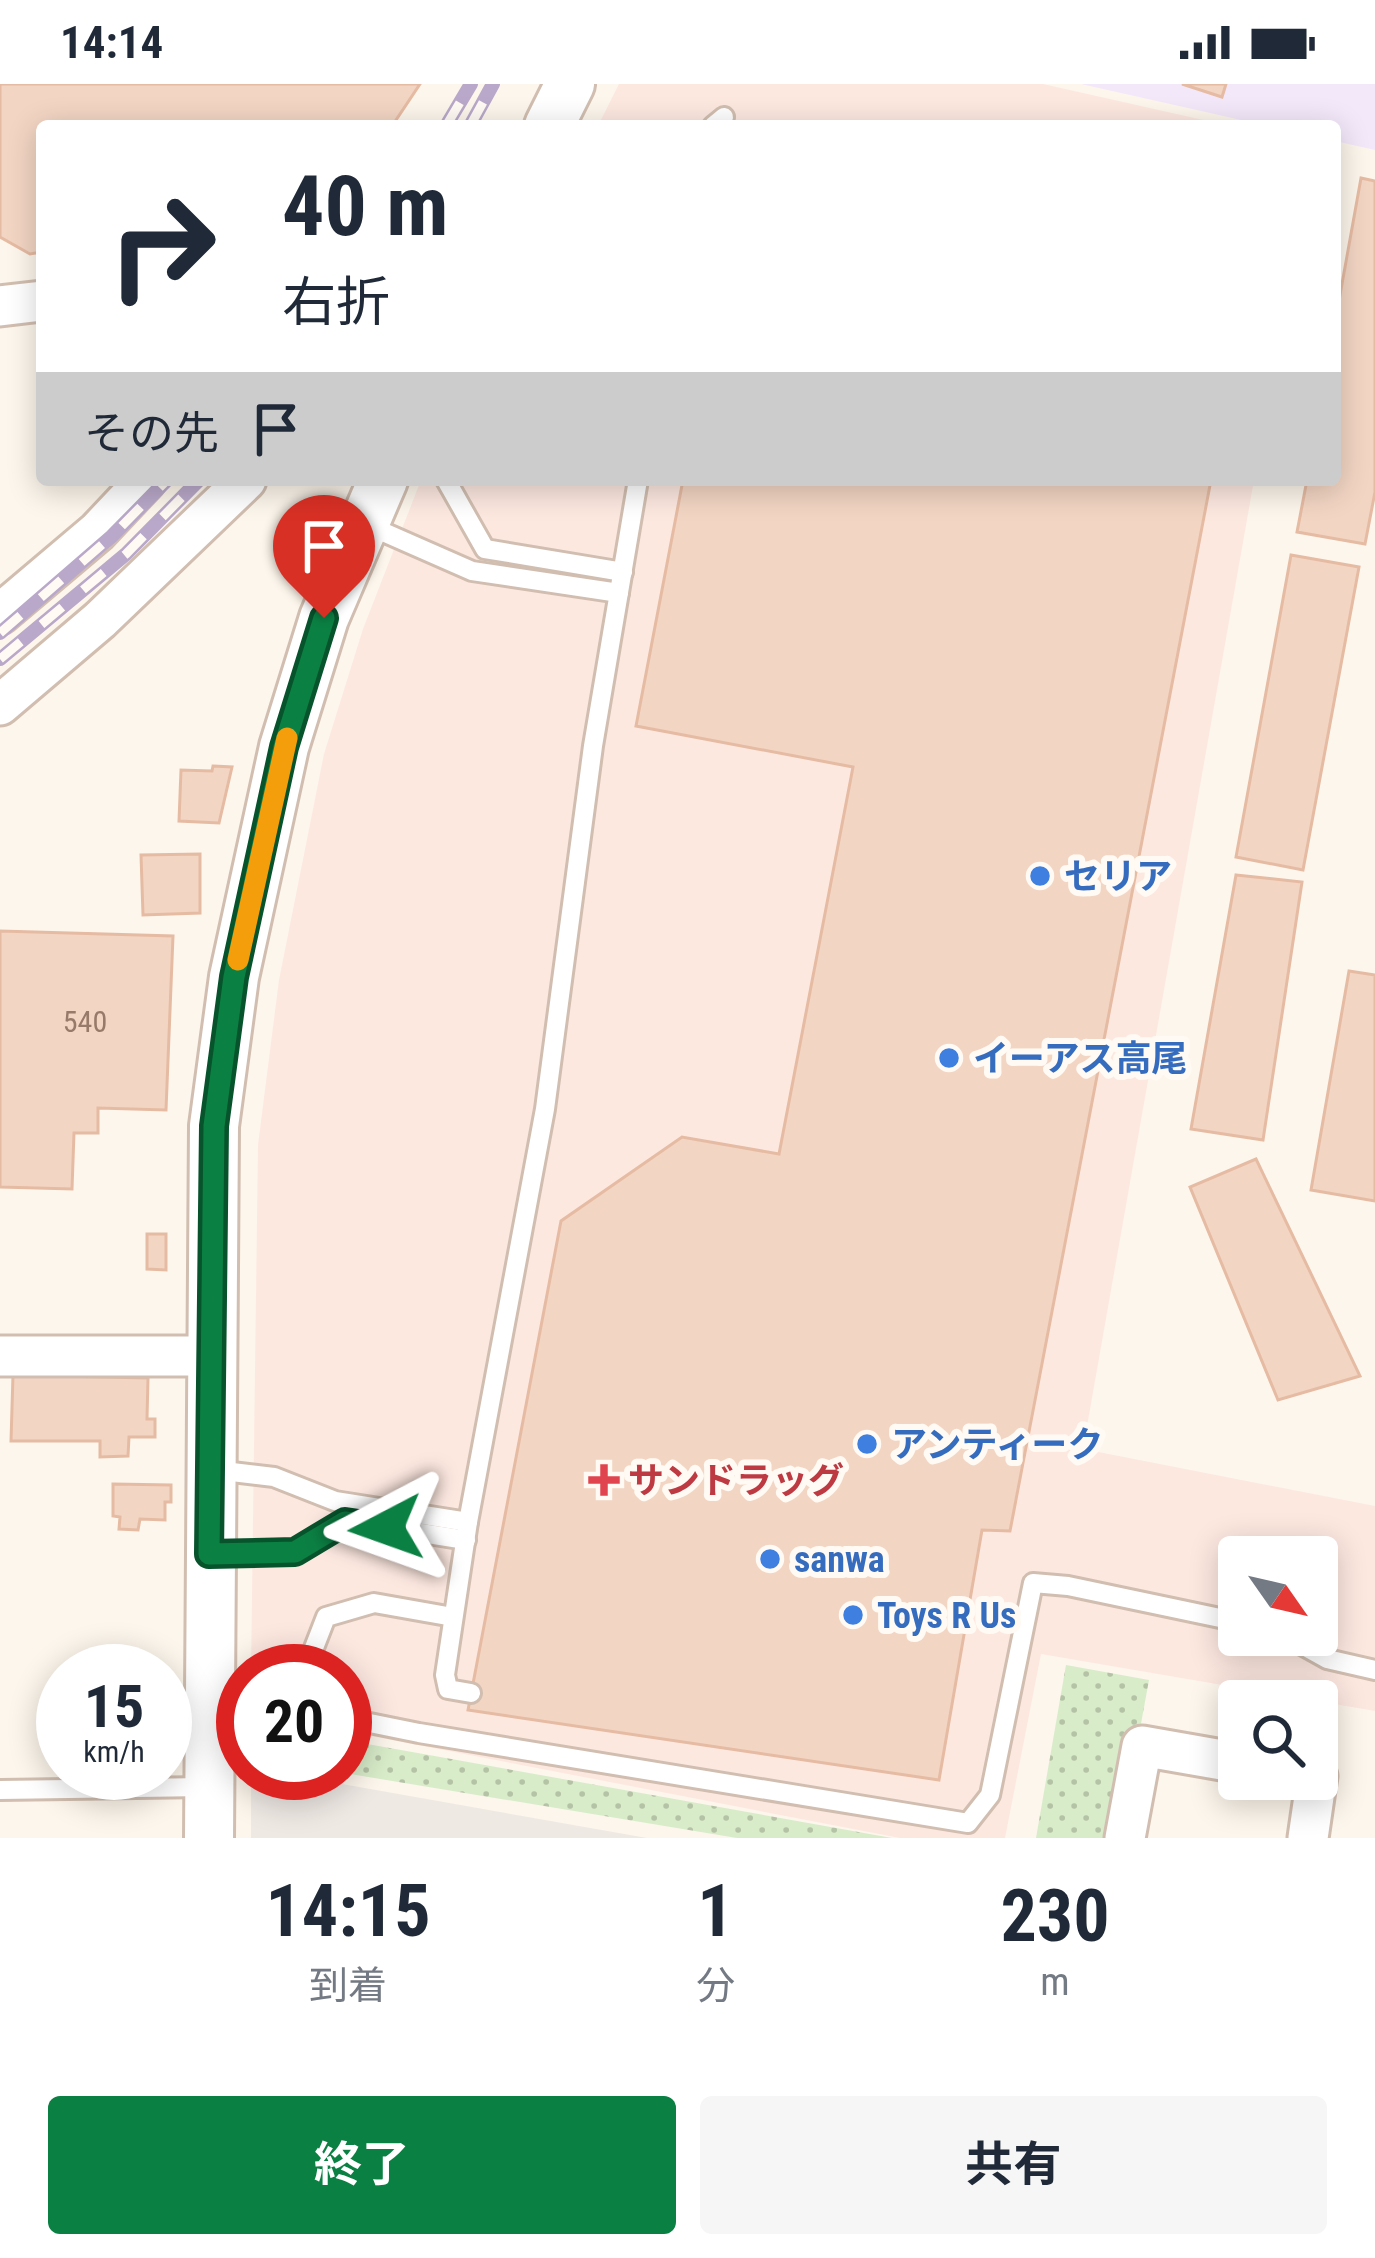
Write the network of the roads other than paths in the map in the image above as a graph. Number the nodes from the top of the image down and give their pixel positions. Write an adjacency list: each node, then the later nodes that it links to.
1 (570, 84): 2 (street)
2 (553, 120)
3 (36, 302): 4 (street)
4 (0, 306)
5 (140, 486): 12 (street)
6 (240, 486): 13 (street)
7 (449, 486): 10 (lane)
8 (637, 486): 10 (lane)
9 (373, 502): 11 (lane); 15 (street)
10 (622, 572): 11 (lane)
11 (619, 593): 17 (lane)
12 (0, 614)
13 (0, 705)
14 (0, 1356): 15 (street)
15 (209, 1356): 16 (street)
16 (210, 1469): 17 (lane); 18 (street)
17 (467, 1531): 18 (lane); 19 (lane)
18 (209, 1554): 27 (street)
19 (453, 1617): 21 (lane); 24 (lane)
20 (1218, 1618): 25 (lane)
21 (315, 1644)
22 (1322, 1656): 23 (lane)
23 (1375, 1670)
24 (471, 1693)
25 (372, 1726)
26 (1218, 1759): 31 (street)
27 (209, 1787): 28 (lane); 30 (street)
28 (0, 1790)
29 (1314, 1800): 32 (street)
30 (209, 1838)
31 (1125, 1838)
32 (1308, 1838)

